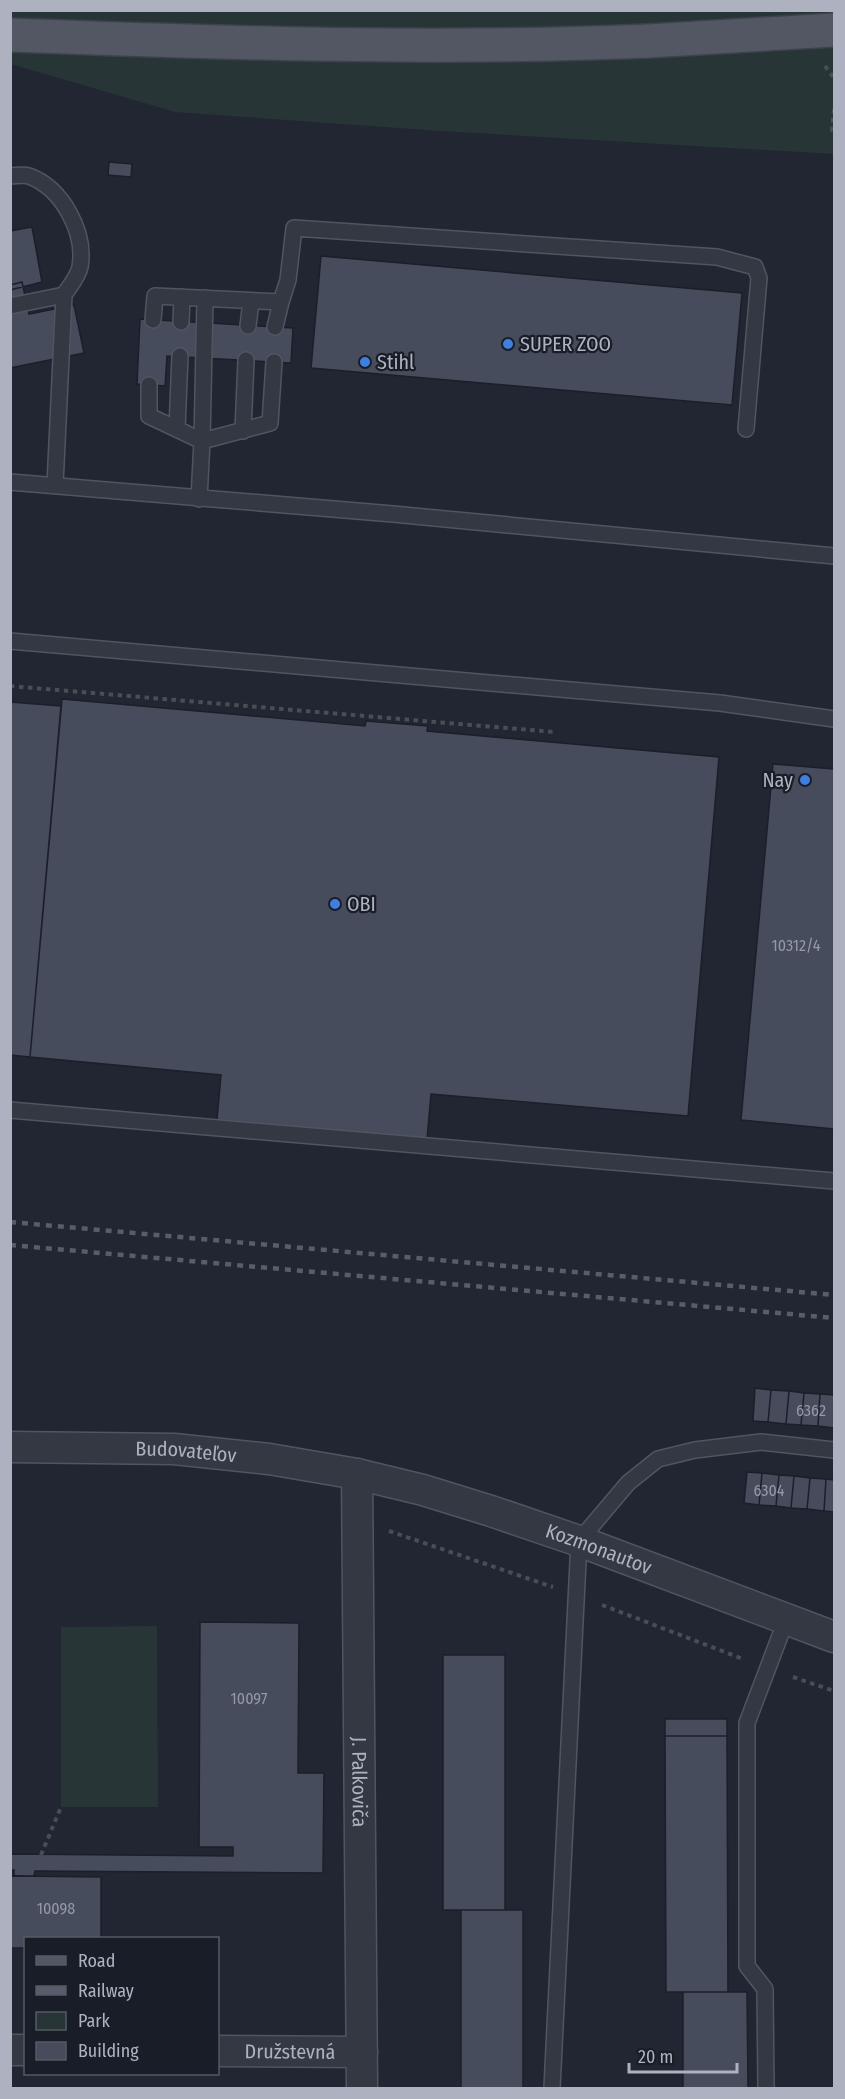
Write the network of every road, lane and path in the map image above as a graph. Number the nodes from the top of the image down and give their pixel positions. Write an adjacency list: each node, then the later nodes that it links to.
1 (834, 30): 2 (main road, bridge)
2 (10, 35)
3 (834, 109): 4 (path)
4 (834, 134)
5 (10, 176): 6 (lane)
6 (64, 296): 11 (lane); 25 (lane)
7 (183, 297): 8 (lane); 12 (lane); 13 (lane)
8 (205, 298): 9 (lane); 23 (lane)
9 (251, 301): 10 (lane); 14 (lane)
10 (281, 302): 15 (lane); 21 (lane)
11 (10, 306)
12 (153, 320)
13 (181, 322)
14 (248, 326)
15 (275, 327)
16 (180, 356): 20 (lane)
17 (246, 360): 22 (lane)
18 (274, 362): 22 (lane)
19 (149, 385): 20 (lane)
20 (177, 429): 23 (lane)
21 (746, 429)
22 (243, 431): 23 (lane)
23 (202, 441): 26 (lane)
24 (10, 482): 25 (lane)
25 (55, 485): 26 (lane)
26 (199, 499): 27 (lane)
27 (834, 556)
28 (10, 641): 30 (lane)
29 (10, 686): 31 (path)
30 (834, 719)
31 (554, 732)
32 (10, 1110): 33 (lane)
33 (834, 1181)
34 (10, 1447): 36 (street, Budovateľov)
35 (834, 1450): 38 (lane)
36 (357, 1474): 38 (street, Kozmonautov); 47 (street, J. Palkoviča)
37 (380, 1528): 39 (path)
38 (579, 1541): 39 (lane); 40 (street, Kozmonautov)
39 (576, 1595): 42 (path); 49 (lane)
40 (786, 1620): 41 (street, Kozmonautov); 42 (lane)
41 (834, 1637)
42 (768, 1668): 43 (path); 50 (lane)
43 (834, 1692)
44 (61, 1807): 45 (path)
45 (41, 1855)
46 (219, 2051): 47 (street, Družstevná)
47 (362, 2052): 48 (street, J. Palkoviča)
48 (362, 2088)
49 (552, 2088)
50 (766, 2088)

